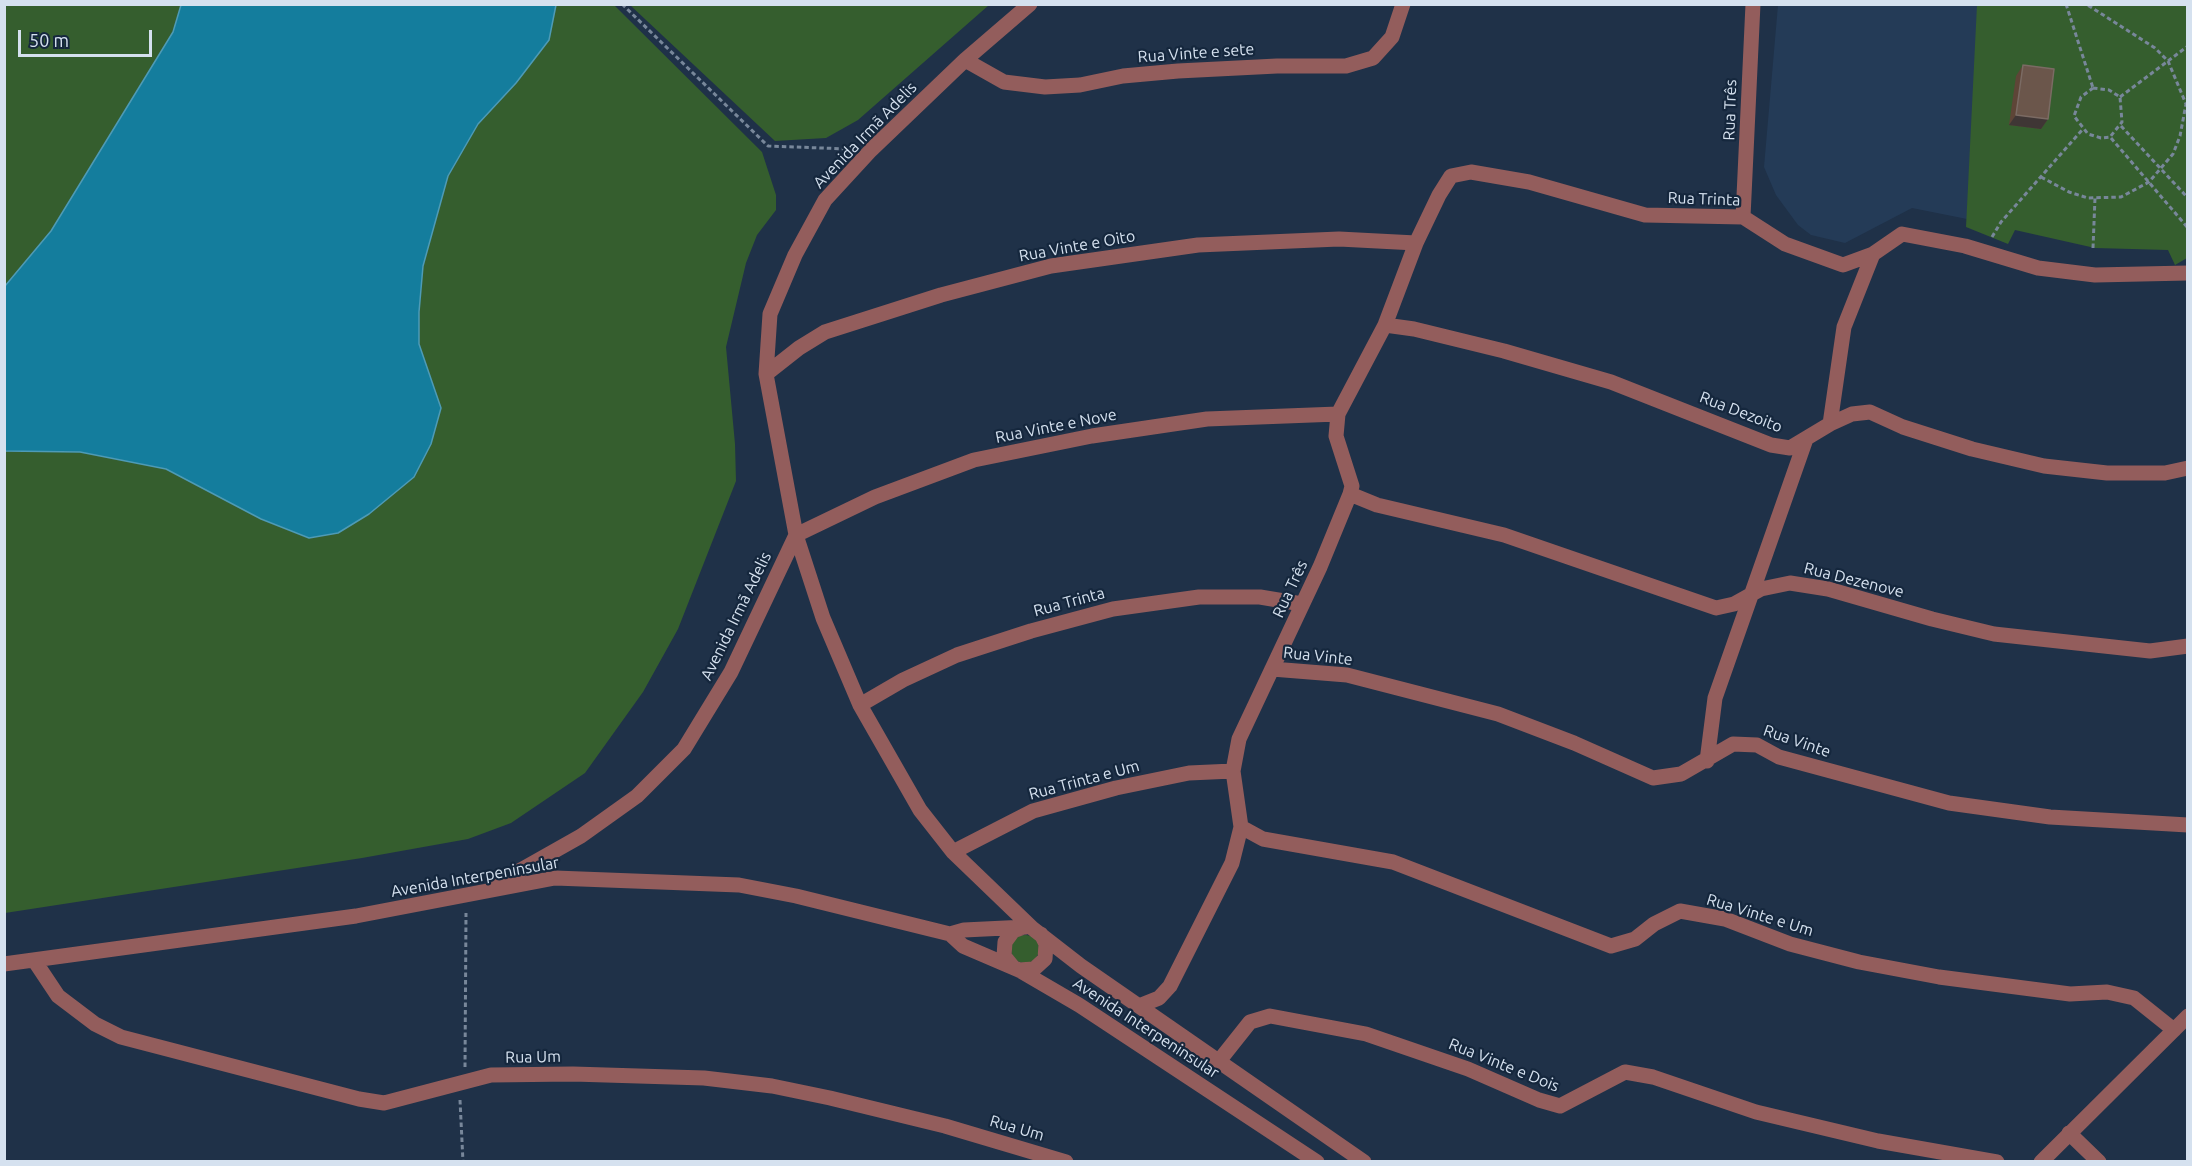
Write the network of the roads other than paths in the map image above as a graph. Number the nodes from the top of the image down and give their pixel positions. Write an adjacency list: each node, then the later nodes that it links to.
1 (1030, 4): 4 (street, Avenida Irmã Adelis)
2 (1403, 4): 4 (street, Rua Vinte e sete)
3 (1753, 4): 6 (street, Rua Três)
4 (965, 60): 11 (street, Avenida Irmã Adelis)
5 (1451, 176): 6 (street, Rua Trinta); 7 (street, Rua Três)
6 (1743, 217): 8 (street, Rua Trinta)
7 (1416, 243): 10 (street, Rua Três); 11 (street, Rua Vinte e Oito)
8 (1873, 254): 9 (street, Rua Trinta); 13 (street)
9 (2187, 273)
10 (1385, 325): 12 (street, Rua Três); 14 (street, Rua Dezoito)
11 (766, 374): 17 (street, Avenida Irmã Adelis)
12 (1338, 414): 16 (street, Rua Três); 17 (street, Rua Vinte e Nove)
13 (1830, 424): 14 (street, Rua Dezoito); 15 (street, Rua Dezoito)
14 (1806, 439): 18 (street)
15 (2187, 468)
16 (1350, 494): 18 (street, Rua Dezenove); 19 (street, Rua Três)
17 (796, 535): 22 (street, Avenida Irmã Adelis); 28 (street, Avenida Irmã Adelis)
18 (1752, 594): 20 (street, Rua Dezenove); 23 (street)
19 (1302, 604): 21 (street, Rua Três); 22 (street, Rua Trinta)
20 (2187, 646)
21 (1272, 669): 23 (street, Rua Vinte); 24 (street, Rua Três)
22 (860, 705): 27 (street, Avenida Irmã Adelis)
23 (1707, 760): 25 (street, Rua Vinte)
24 (1233, 771): 26 (street, Rua Três); 27 (street, Rua Trinta e Um)
25 (2187, 825)
26 (1241, 827): 34 (street, Rua Três); 36 (street, Rua Vinte e Um)
27 (953, 852): 29 (street, Avenida Irmã Adelis)
28 (486, 890): 30 (street, Avenida Interpeninsular); 31 (street, Avenida Interpeninsular)
29 (1032, 929): 30 (street, Avenida Interpeninsular); 33 (street); 33 (street); 34 (street, Avenida Interpeninsular)
30 (950, 934): 33 (street, Avenida Interpeninsular)
31 (34, 960): 32 (street, Avenida Interpeninsular); 39 (street, Rua Um)
32 (4, 964)
33 (1016, 968): 40 (street, Avenida Interpeninsular)
34 (1139, 1006): 37 (street, Avenida Interpeninsular)
35 (2187, 1016): 36 (street)
36 (2174, 1030): 38 (street)
37 (1220, 1062): 41 (street, Avenida Interpeninsular); 42 (street, Rua Vinte e Dois)
38 (2069, 1133): 43 (street); 44 (street)
39 (1066, 1161)
40 (1317, 1161)
41 (1364, 1161)
42 (1997, 1161)
43 (2041, 1161)
44 (2099, 1161)

